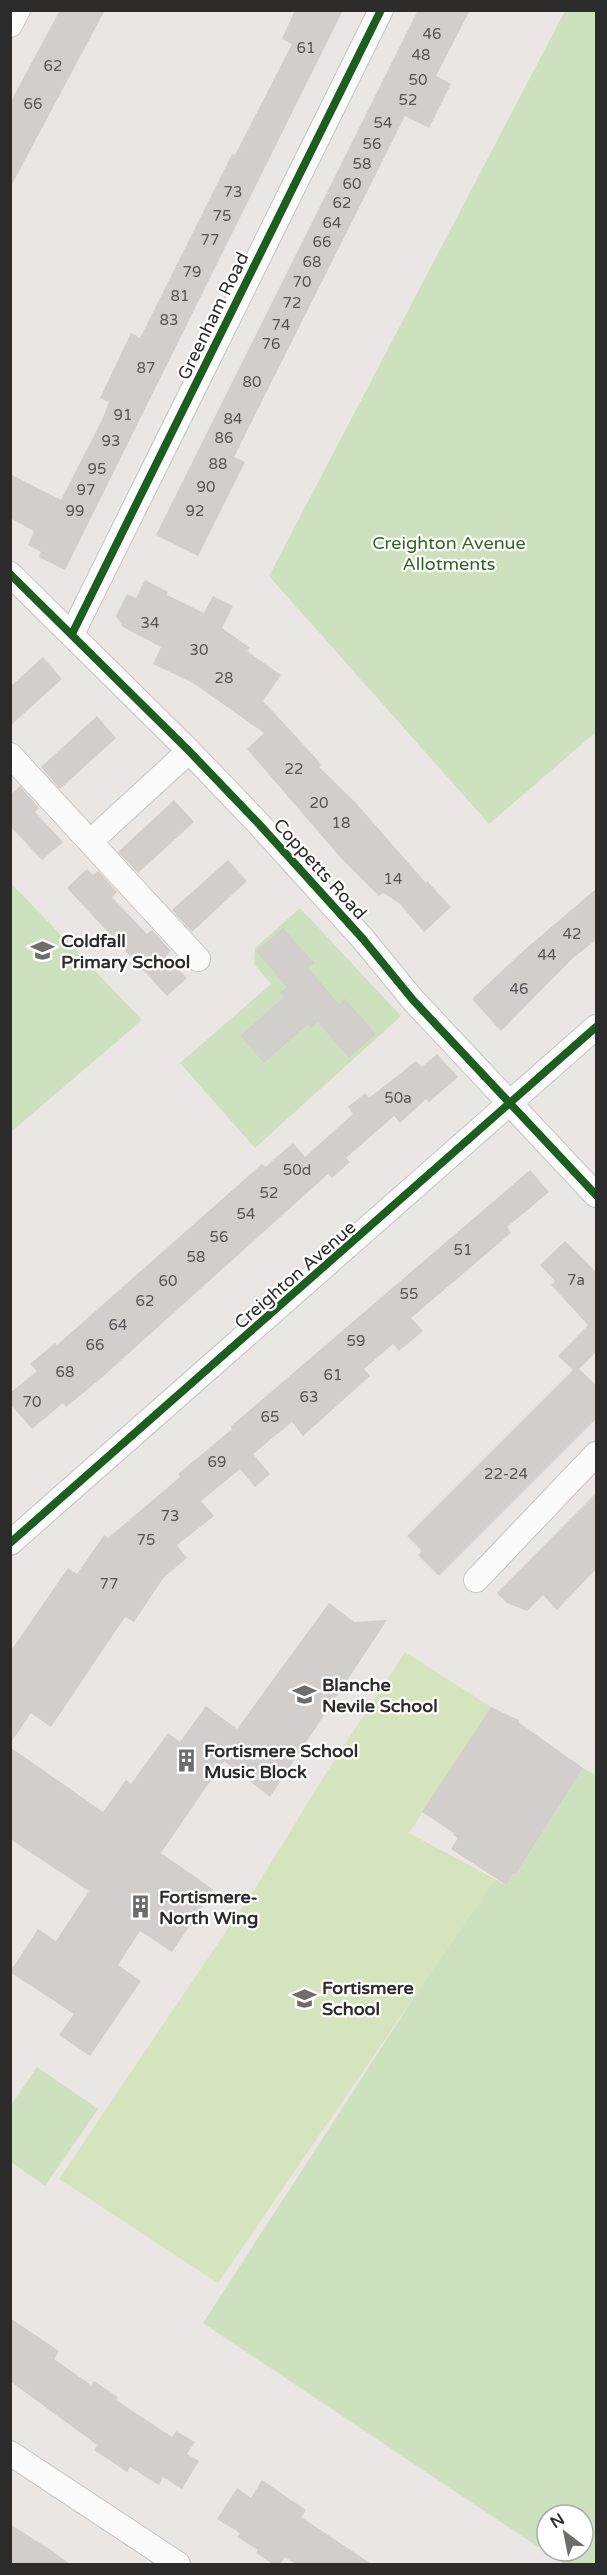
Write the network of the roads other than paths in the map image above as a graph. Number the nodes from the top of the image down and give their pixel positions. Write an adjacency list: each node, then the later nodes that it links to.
1 (18, 10): 3 (street)
2 (381, 10): 5 (street, Greenham Road)
3 (10, 25)
4 (10, 574): 5 (street, Coppetts Road)
5 (72, 634): 6 (street, Coppetts Road)
6 (189, 751): 8 (street); 11 (street, Coppetts Road)
7 (10, 755): 8 (street)
8 (90, 842): 9 (street)
9 (198, 959)
10 (597, 1027): 11 (street, Creighton Avenue)
11 (511, 1102): 12 (street, Coppetts Road); 14 (street, Creighton Avenue)
12 (597, 1195)
13 (597, 1454): 15 (street)
14 (10, 1543)
15 (476, 1580)
16 (10, 2453): 17 (street)
17 (178, 2565)

